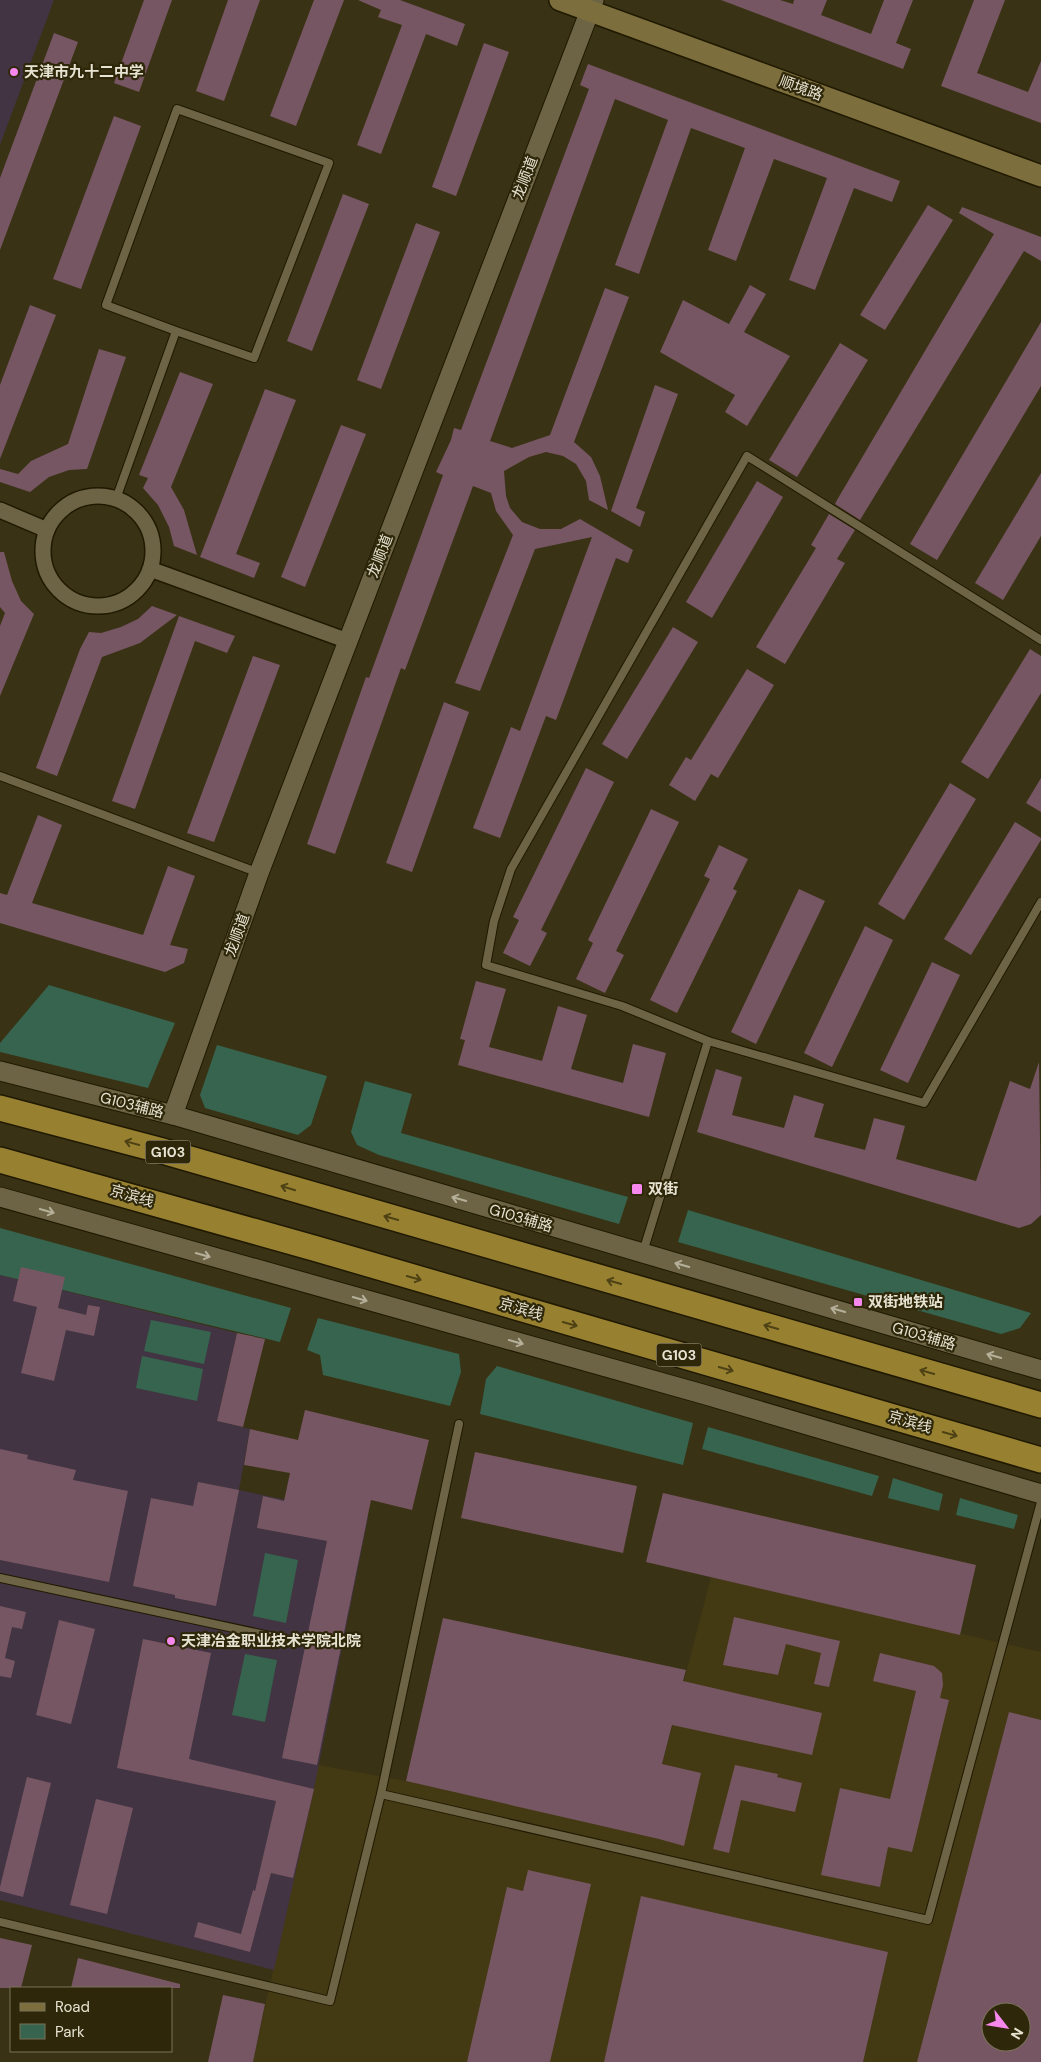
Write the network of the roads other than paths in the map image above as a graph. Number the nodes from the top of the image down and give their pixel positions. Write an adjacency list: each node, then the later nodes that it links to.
1 (560, 0): 2 (main road, 顺境路)
2 (592, 5): 3 (main road, 顺境路); 10 (street, 龙顺道)
3 (1041, 176)
4 (176, 331): 4 (lane); 5 (lane)
5 (116, 499): 7 (street); 8 (street)
6 (0, 510): 7 (street)
7 (47, 530): 8 (street)
8 (150, 569): 10 (street)
9 (1041, 640): 14 (lane)
10 (348, 641): 12 (street, 龙顺道)
11 (0, 776): 12 (lane)
12 (259, 873): 17 (street, 龙顺道)
13 (1041, 902): 14 (lane)
14 (708, 1041): 20 (lane)
15 (0, 1071): 17 (street, G103辅路)
16 (0, 1108): 22 (highway, G103, one-way to 16)
17 (173, 1115): 20 (street, G103辅路, one-way to 17)
18 (0, 1160): 24 (highway, 京滨线 / G103, one-way to 24)
19 (0, 1197): 25 (street, one-way to 25)
20 (642, 1253): 21 (street, G103辅路, one-way to 20)
21 (1041, 1370)
22 (1041, 1405)
23 (458, 1424): 29 (lane)
24 (1041, 1460)
25 (1041, 1494)
26 (1041, 1502): 29 (lane)
27 (0, 1578): 28 (lane)
28 (298, 1642)
29 (382, 1794): 30 (lane)
30 (0, 1922)

